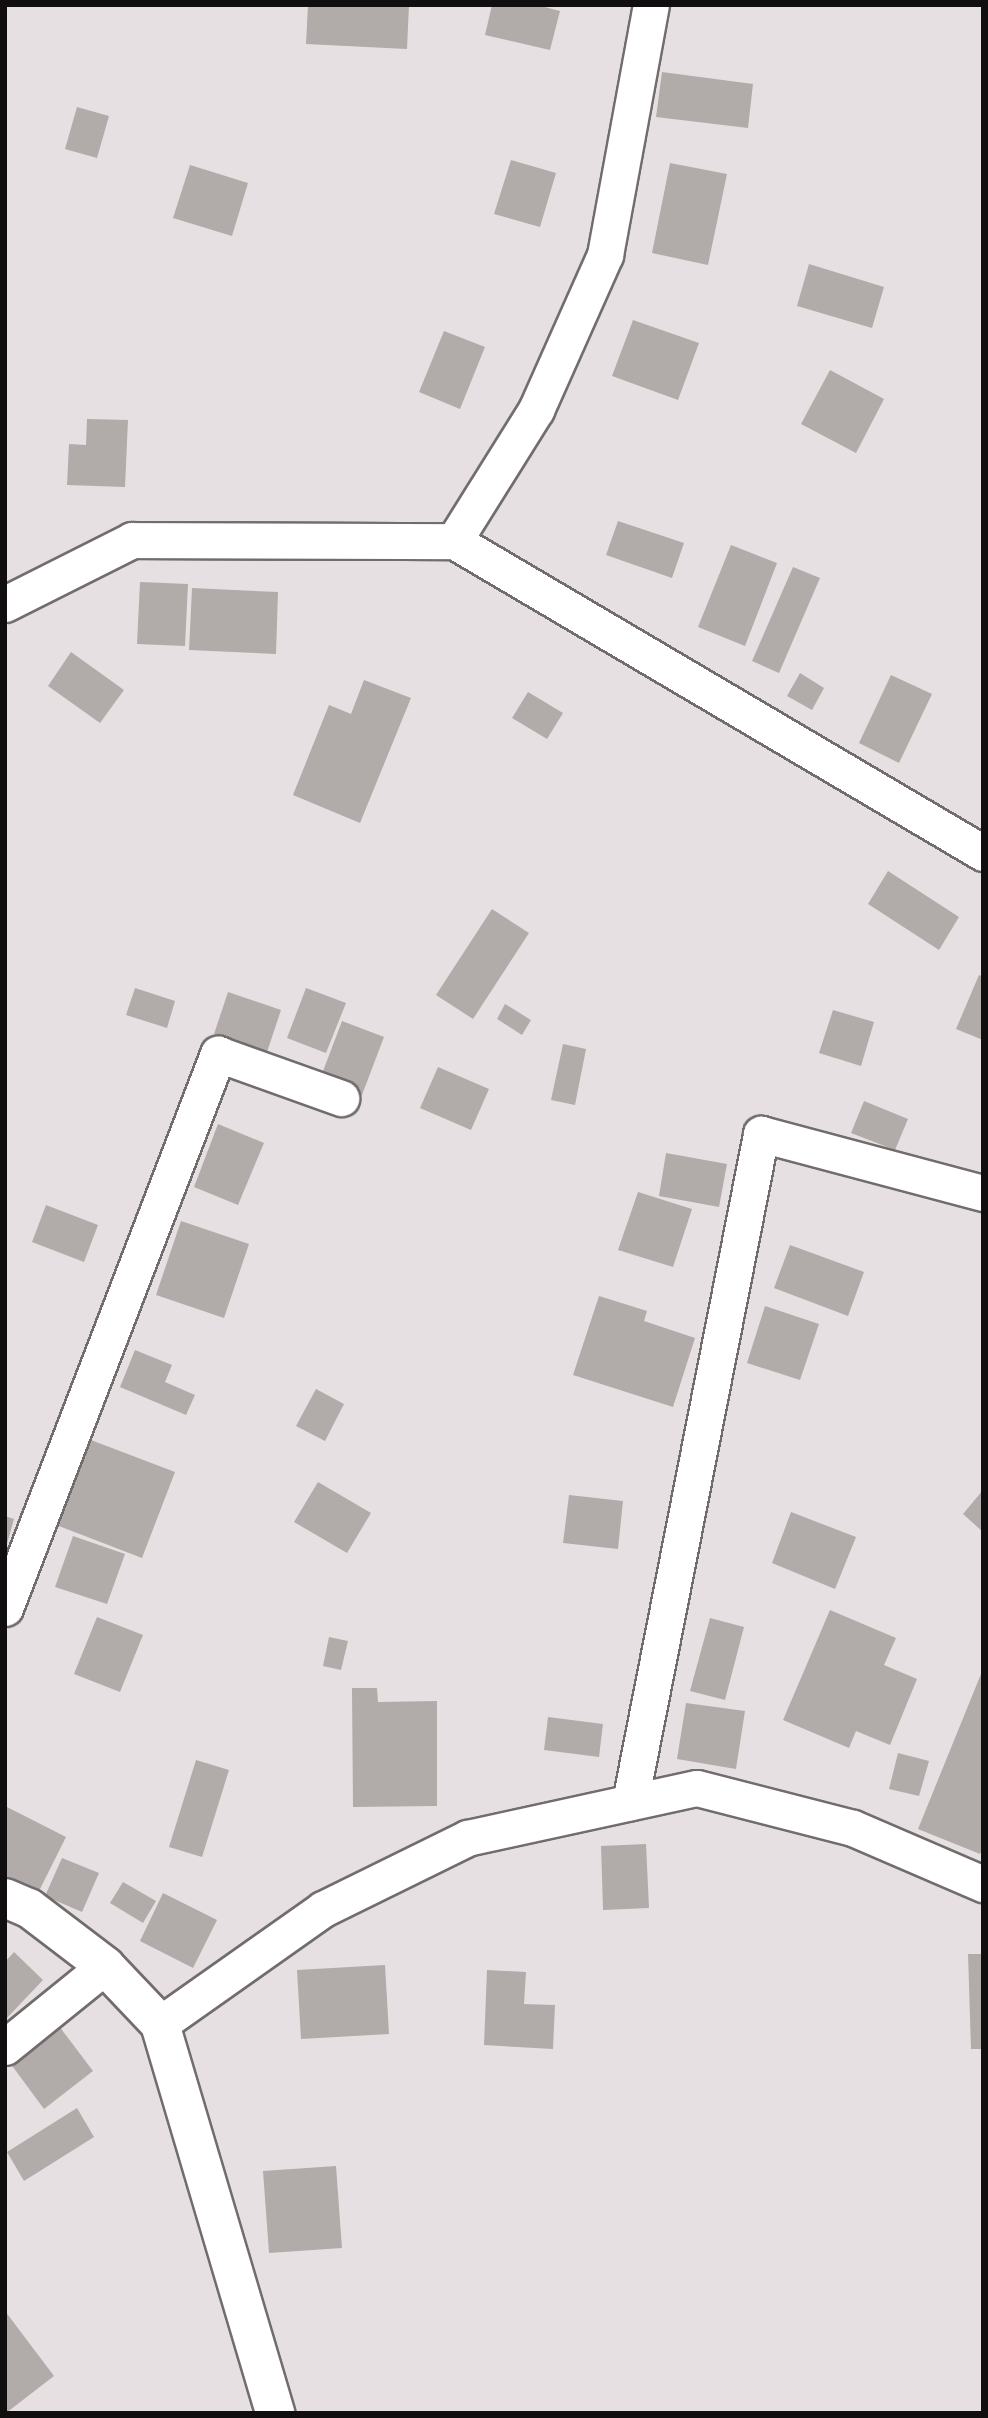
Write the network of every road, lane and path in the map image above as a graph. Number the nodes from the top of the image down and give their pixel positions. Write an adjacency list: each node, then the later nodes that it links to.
1 (652, 5): 2 (street)
2 (454, 541): 3 (street); 4 (street)
3 (5, 604)
4 (983, 853)
5 (341, 1098): 7 (street)
6 (983, 1193): 8 (street)
7 (5, 1608)
8 (630, 1802): 9 (street); 12 (street)
9 (983, 1884)
10 (5, 1898): 11 (street)
11 (105, 1966): 12 (street); 13 (street)
12 (160, 2024): 14 (street)
13 (5, 2047)
14 (275, 2413)

